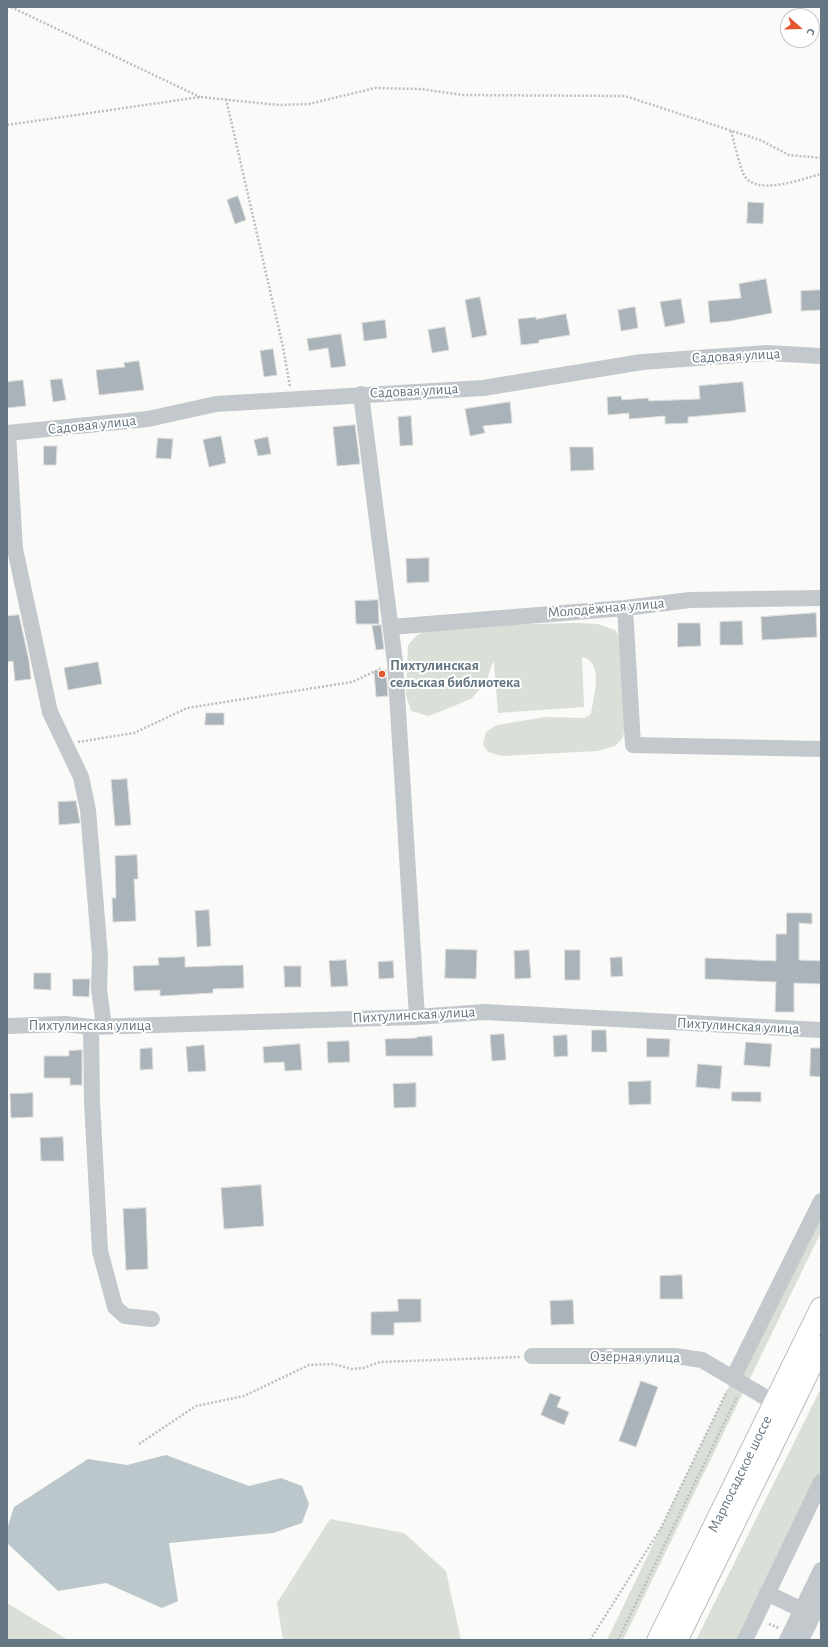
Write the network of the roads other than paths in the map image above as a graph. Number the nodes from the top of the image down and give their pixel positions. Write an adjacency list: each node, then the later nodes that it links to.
1 (821, 356): 2 (street, Садовая улица)
2 (361, 394): 3 (street, Садовая улица); 6 (street)
3 (8, 433): 10 (street)
4 (821, 598): 5 (street, Молодёжная улица)
5 (625, 608): 6 (street, Молодёжная улица); 7 (street)
6 (391, 627): 8 (street)
7 (821, 749)
8 (417, 1017): 10 (street, Пихтулинская улица); 11 (street, Пихтулинская улица)
9 (7, 1026): 10 (street, Пихтулинская улица)
10 (97, 1027): 14 (street)
11 (821, 1030)
12 (821, 1201): 17 (street)
13 (821, 1308): 18 (main road, Марпосадское шоссе)
14 (152, 1319)
15 (821, 1346): 25 (main road, Марпосадское шоссе)
16 (532, 1356): 17 (street, Озёрная улица)
17 (737, 1384): 18 (street, Озёрная улица)
18 (774, 1403): 24 (main road, Марпосадское шоссе)
19 (821, 1482): 21 (street)
20 (821, 1570): 23 (street)
21 (767, 1593): 23 (street); 26 (street)
22 (821, 1598): 28 (street)
23 (802, 1610): 27 (street)
24 (658, 1640)
25 (677, 1640)
26 (745, 1640)
27 (787, 1640)
28 (801, 1640)

